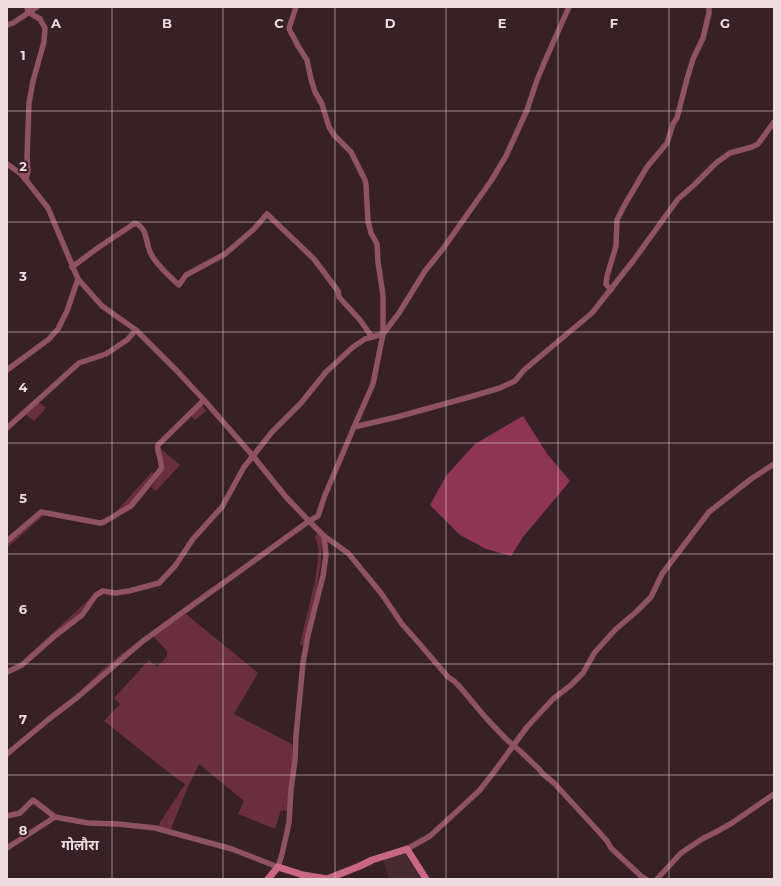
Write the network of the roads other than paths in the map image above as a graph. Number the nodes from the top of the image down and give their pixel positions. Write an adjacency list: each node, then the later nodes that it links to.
1 (37, 7): 5 (street)
2 (296, 7): 14 (street)
3 (569, 7): 14 (street)
4 (709, 7): 12 (street)
5 (28, 10): 6 (street); 9 (street)
6 (7, 26)
7 (774, 122): 12 (street)
8 (7, 164): 9 (street)
9 (26, 180): 10 (street)
10 (72, 267): 11 (street); 15 (street)
11 (78, 279): 13 (street); 16 (street)
12 (611, 290): 18 (street)
13 (136, 330): 17 (street); 19 (street)
14 (383, 334): 15 (street); 18 (street)
15 (372, 337): 20 (street)
16 (7, 370)
17 (204, 400): 20 (street); 24 (street)
18 (354, 427): 22 (street)
19 (7, 428)
20 (252, 456): 22 (street); 25 (street)
21 (774, 464): 26 (street)
22 (309, 521): 23 (street); 27 (street)
23 (324, 536): 26 (street); 33 (street)
24 (7, 541)
25 (7, 672)
26 (514, 746): 32 (street); 36 (street)
27 (7, 754)
28 (774, 794): 37 (street)
29 (7, 816): 30 (street)
30 (55, 817): 31 (street); 33 (street)
31 (7, 848)
32 (407, 849): 33 (street); 35 (street)
33 (278, 867): 34 (street)
34 (268, 879)
35 (426, 879)
36 (646, 879)
37 (656, 879)

